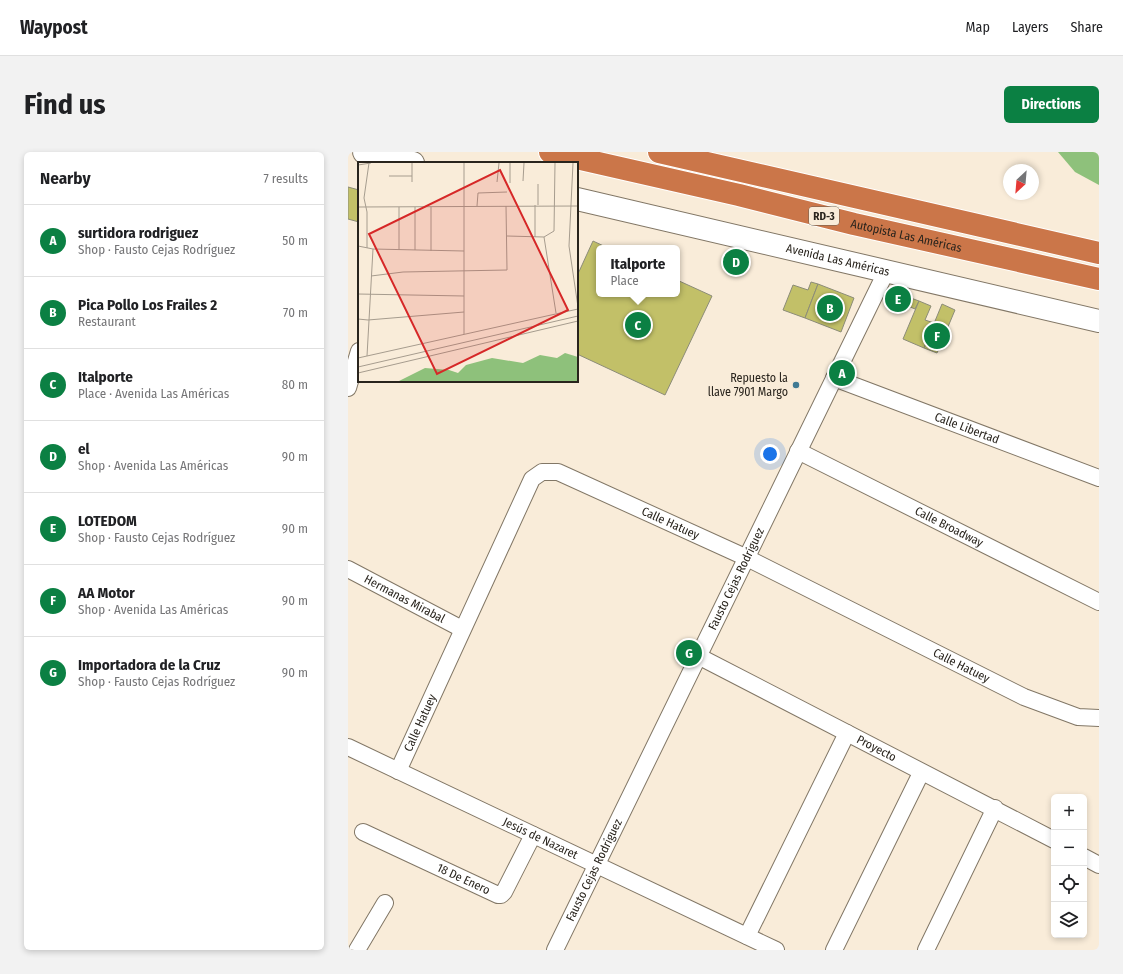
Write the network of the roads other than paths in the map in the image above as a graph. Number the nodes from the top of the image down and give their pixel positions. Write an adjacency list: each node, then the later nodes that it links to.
1 (364, 152): 4 (main road)
2 (550, 152): 8 (highway, Autopista Las Américas / RD-3)
3 (659, 152): 6 (highway, Autopista Las Américas / RD-3)
4 (408, 162)
5 (578, 199): 7 (main road, Avenida Las Américas)
6 (1099, 253)
7 (886, 272): 9 (main road, Avenida Las Américas); 11 (street, Fausto Cejas Rodríguez)
8 (1099, 279)
9 (1099, 321)
10 (358, 354): 12 (street)
11 (834, 378): 13 (street, Fausto Cejas Rodríguez); 14 (street, Calle Libertad)
12 (348, 388)
13 (798, 451): 15 (street, Fausto Cejas Rodríguez); 17 (street, Calle Broadway)
14 (1099, 478)
15 (745, 557): 18 (street, Calle Hatuey); 19 (street, Fausto Cejas Rodríguez); 20 (street, Calle Hatuey)
16 (348, 569): 18 (street, Hermanas Mirabal)
17 (1099, 602)
18 (462, 629): 23 (street, Calle Hatuey)
19 (698, 656): 21 (street, Proyecto); 30 (street, Fausto Cejas Rodríguez)
20 (1099, 718)
21 (846, 733): 24 (street, Proyecto); 33 (street)
22 (348, 747): 23 (street, Jesús de Nazaret)
23 (398, 771): 27 (street, Jesús de Nazaret)
24 (921, 773): 25 (street, Proyecto); 37 (street)
25 (994, 808): 28 (street, Proyecto); 38 (street)
26 (363, 832): 27 (street, 18 De Enero)
27 (533, 835): 30 (street, Jesús de Nazaret)
28 (1051, 838)
29 (1087, 859): 31 (street)
30 (596, 865): 33 (street, Jesús de Nazaret); 35 (street, Fausto Cejas Rodríguez)
31 (1099, 865)
32 (385, 903): 34 (street)
33 (747, 936): 36 (street, Jesús de Nazaret)
34 (357, 950)
35 (555, 950)
36 (776, 950)
37 (834, 950)
38 (926, 950)

